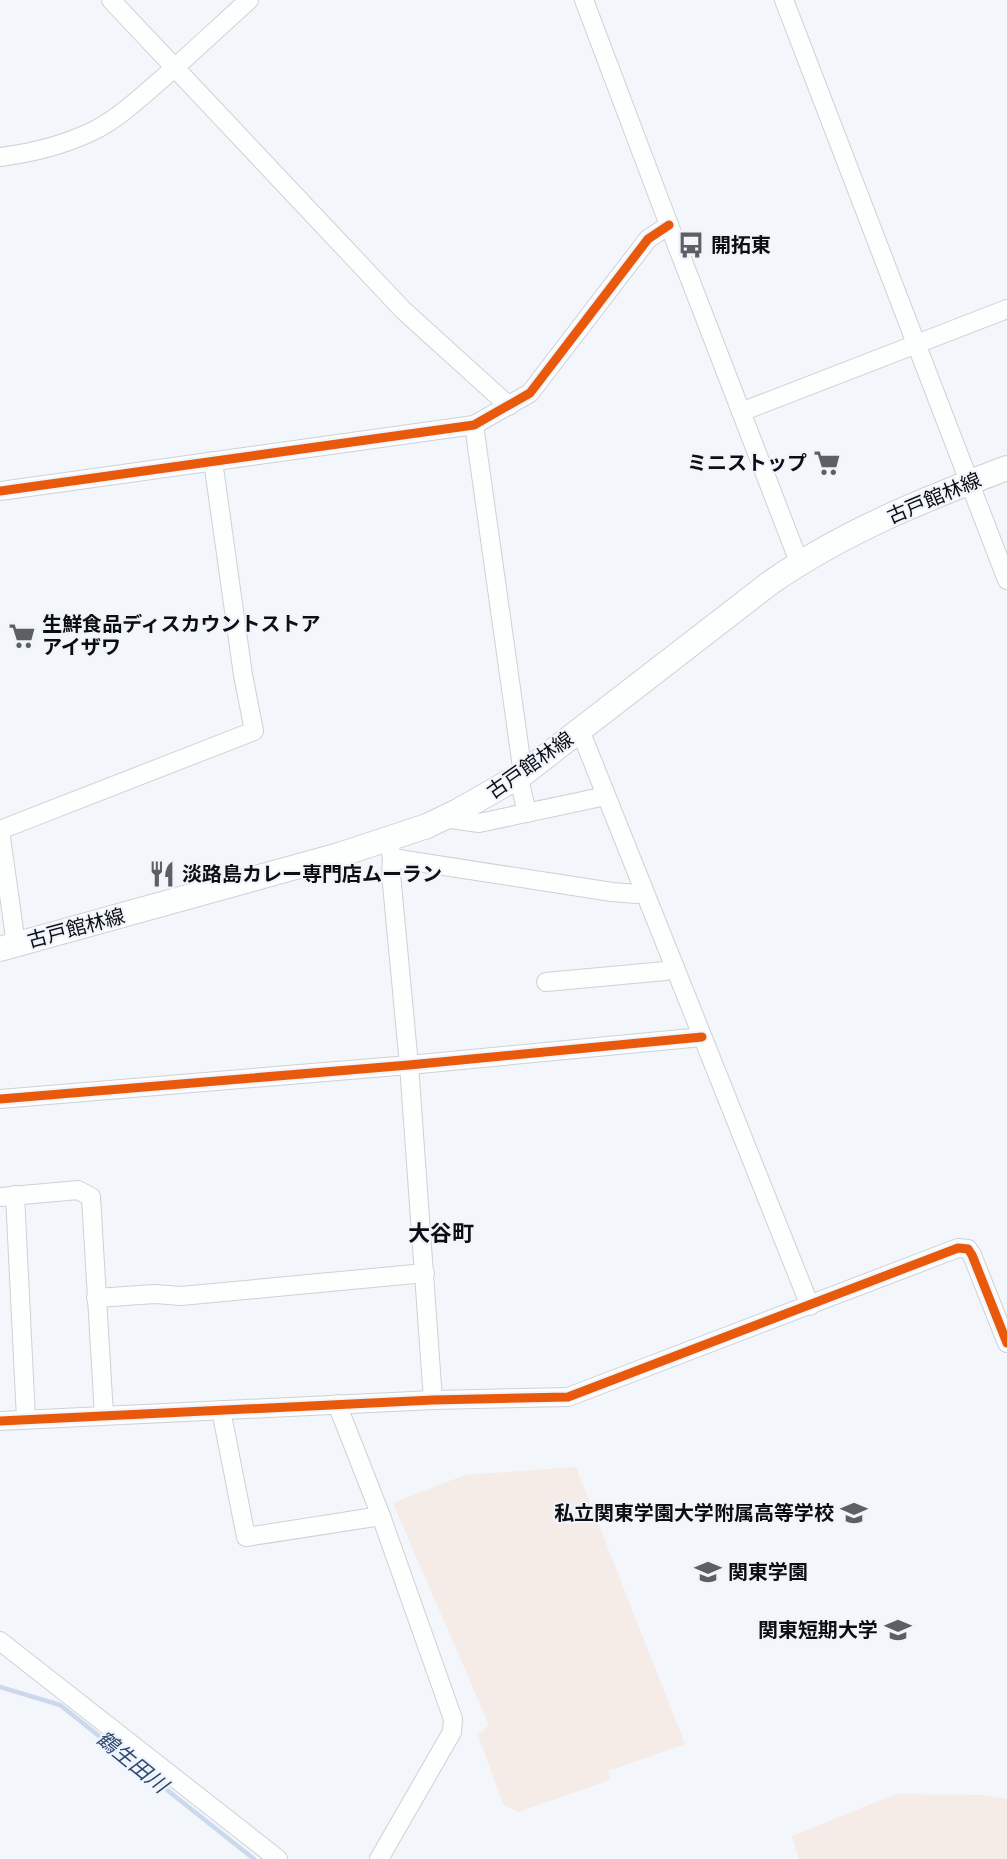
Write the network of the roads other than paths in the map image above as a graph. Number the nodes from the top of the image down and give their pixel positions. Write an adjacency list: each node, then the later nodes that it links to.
1 (111, 0): 5 (street)
2 (249, 0): 5 (street)
3 (584, 0): 7 (street)
4 (784, 0): 9 (street)
5 (174, 69): 6 (street); 10 (street)
6 (0, 157)
7 (669, 225): 10 (street); 11 (street)
8 (1007, 309): 9 (street)
9 (915, 343): 11 (street); 15 (street)
10 (509, 406): 12 (street)
11 (741, 412): 17 (street)
12 (474, 425): 13 (street); 20 (street)
13 (213, 461): 16 (street); 24 (street)
14 (1007, 468): 15 (main road, 古戸館林線)
15 (970, 482): 17 (main road, 古戸館林線); 18 (street)
16 (0, 491)
17 (799, 562): 19 (main road, 古戸館林線)
18 (1007, 580)
19 (580, 730): 20 (main road, 古戸館林線); 21 (street)
20 (523, 774): 22 (street); 23 (main road, 古戸館林線)
21 (606, 796): 22 (street); 26 (street)
22 (528, 813): 23 (street)
23 (444, 818): 25 (main road, 古戸館林線)
24 (0, 830): 27 (street)
25 (390, 849): 26 (street); 27 (main road, 古戸館林線); 31 (street)
26 (644, 891): 28 (street)
27 (8, 947)
28 (675, 968): 29 (street); 30 (street)
29 (546, 982)
30 (702, 1037): 31 (street); 36 (street)
31 (410, 1065): 32 (street); 34 (street)
32 (0, 1099)
33 (7, 1196): 35 (street); 42 (street)
34 (425, 1273): 35 (street); 38 (street)
35 (96, 1298): 41 (street)
36 (810, 1306): 37 (street); 38 (street)
37 (1007, 1343)
38 (433, 1400): 39 (street)
39 (337, 1404): 40 (street); 44 (street)
40 (221, 1410): 41 (street); 44 (street)
41 (104, 1416): 42 (street)
42 (26, 1419): 43 (street)
43 (0, 1421)
44 (381, 1516): 47 (street)
45 (0, 1641): 46 (street)
46 (278, 1859)
47 (379, 1859)

